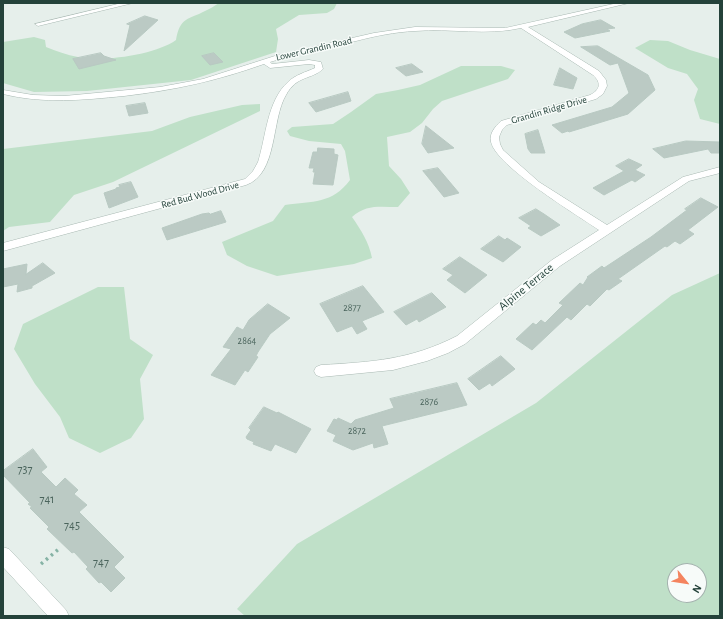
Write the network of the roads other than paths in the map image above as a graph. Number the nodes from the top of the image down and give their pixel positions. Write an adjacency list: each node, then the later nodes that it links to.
1 (130, 3): 3 (street)
2 (626, 3): 4 (street, Lower Grandin Road)
3 (38, 24)
4 (522, 26): 5 (street, Lower Grandin Road); 8 (street, Grandin Ridge Drive)
5 (265, 61): 6 (street, Lower Grandin Road); 9 (street, Red Bud Wood Drive)
6 (3, 92)
7 (720, 170): 8 (street, Alpine Terrace)
8 (607, 230): 10 (street, Alpine Terrace)
9 (3, 247)
10 (321, 371)
11 (3, 554): 12 (street)
12 (60, 616)

